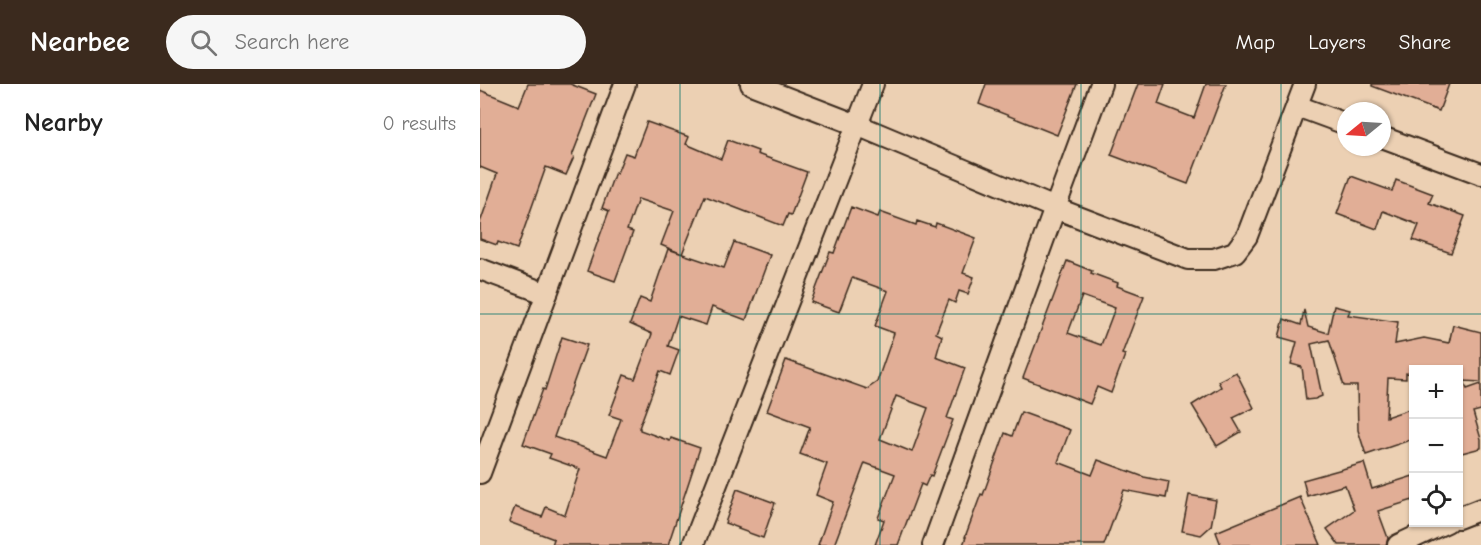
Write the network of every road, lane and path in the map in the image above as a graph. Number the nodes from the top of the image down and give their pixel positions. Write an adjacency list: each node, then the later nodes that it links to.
1 (625, 84): 13 (street)
2 (751, 84): 8 (street)
3 (873, 84): 8 (street)
4 (1101, 84): 11 (street)
5 (1305, 84): 6 (street)
6 (1297, 106): 7 (street); 11 (street)
7 (1337, 121)
8 (857, 125): 11 (street); 18 (street)
9 (1391, 140): 10 (street)
10 (1481, 174)
11 (1054, 208): 19 (street)
12 (480, 269): 13 (street)
13 (547, 294): 14 (street)
14 (480, 473)
15 (1481, 509): 16 (street)
16 (1463, 516)
17 (1436, 527): 20 (street)
18 (693, 545)
19 (933, 545)
20 (1398, 545)

